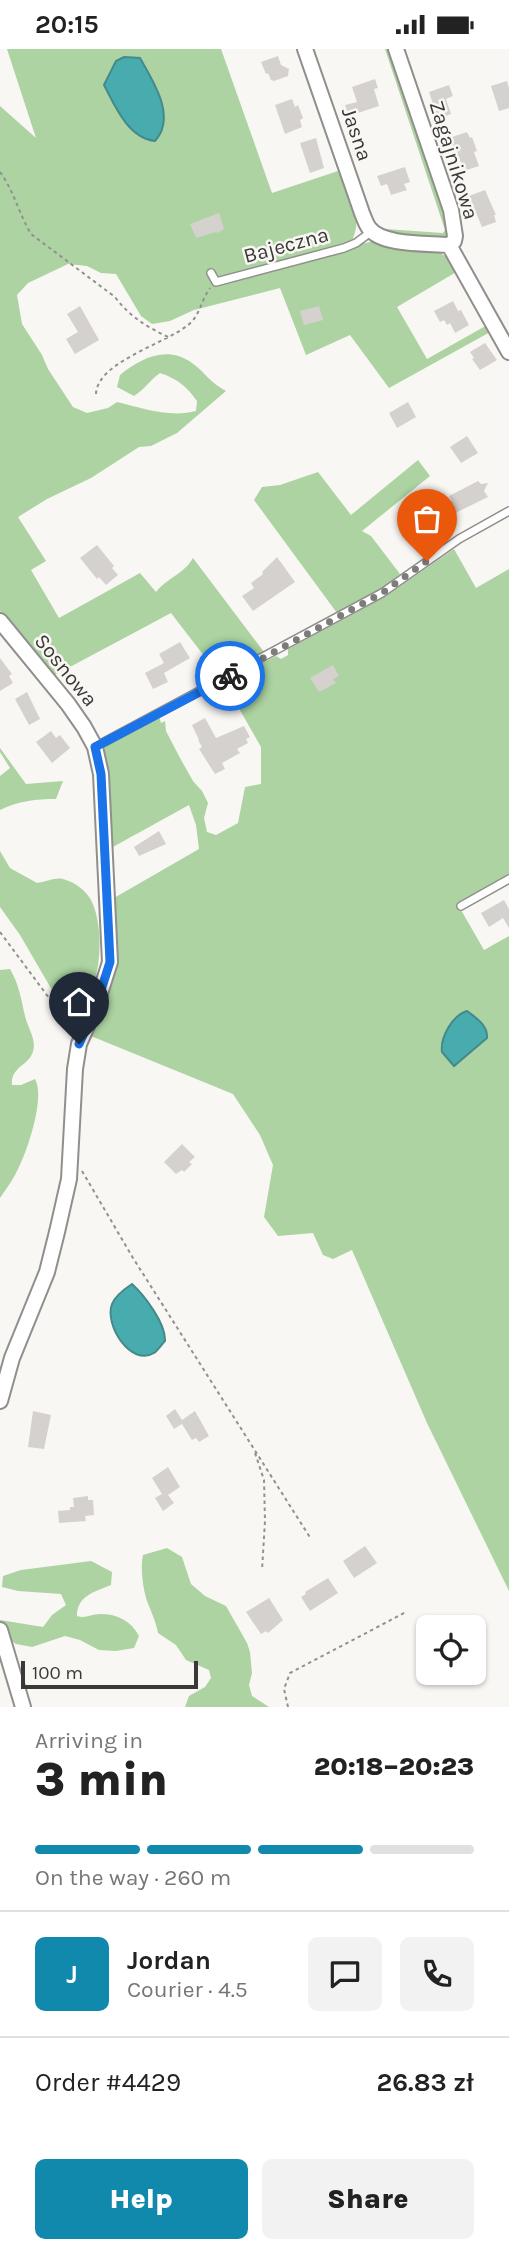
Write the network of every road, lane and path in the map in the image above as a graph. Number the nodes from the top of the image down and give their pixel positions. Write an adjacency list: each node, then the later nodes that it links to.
1 (305, 49): 4 (street, Jasna)
2 (396, 49): 5 (street, Zagajnikowa)
3 (0, 172): 8 (path)
4 (372, 231): 5 (street); 7 (lane, Bajeczna)
5 (449, 245): 9 (street, Zagajnikowa)
6 (211, 273): 7 (lane)
7 (215, 282): 8 (path)
8 (168, 337): 10 (path)
9 (509, 352)
10 (96, 394)
11 (509, 511): 13 (lane)
12 (0, 621): 13 (street, Sosnowa)
13 (95, 747): 17 (street)
14 (509, 879): 15 (lane)
15 (461, 906)
16 (0, 932): 17 (path)
17 (79, 1044): 18 (street)
18 (71, 1152): 19 (street); 20 (path)
19 (0, 1401)
20 (253, 1448): 21 (path); 22 (path)
21 (311, 1539)
22 (262, 1570)
23 (406, 1612): 26 (path)
24 (0, 1630): 25 (street)
25 (23, 1707)
26 (288, 1707)

